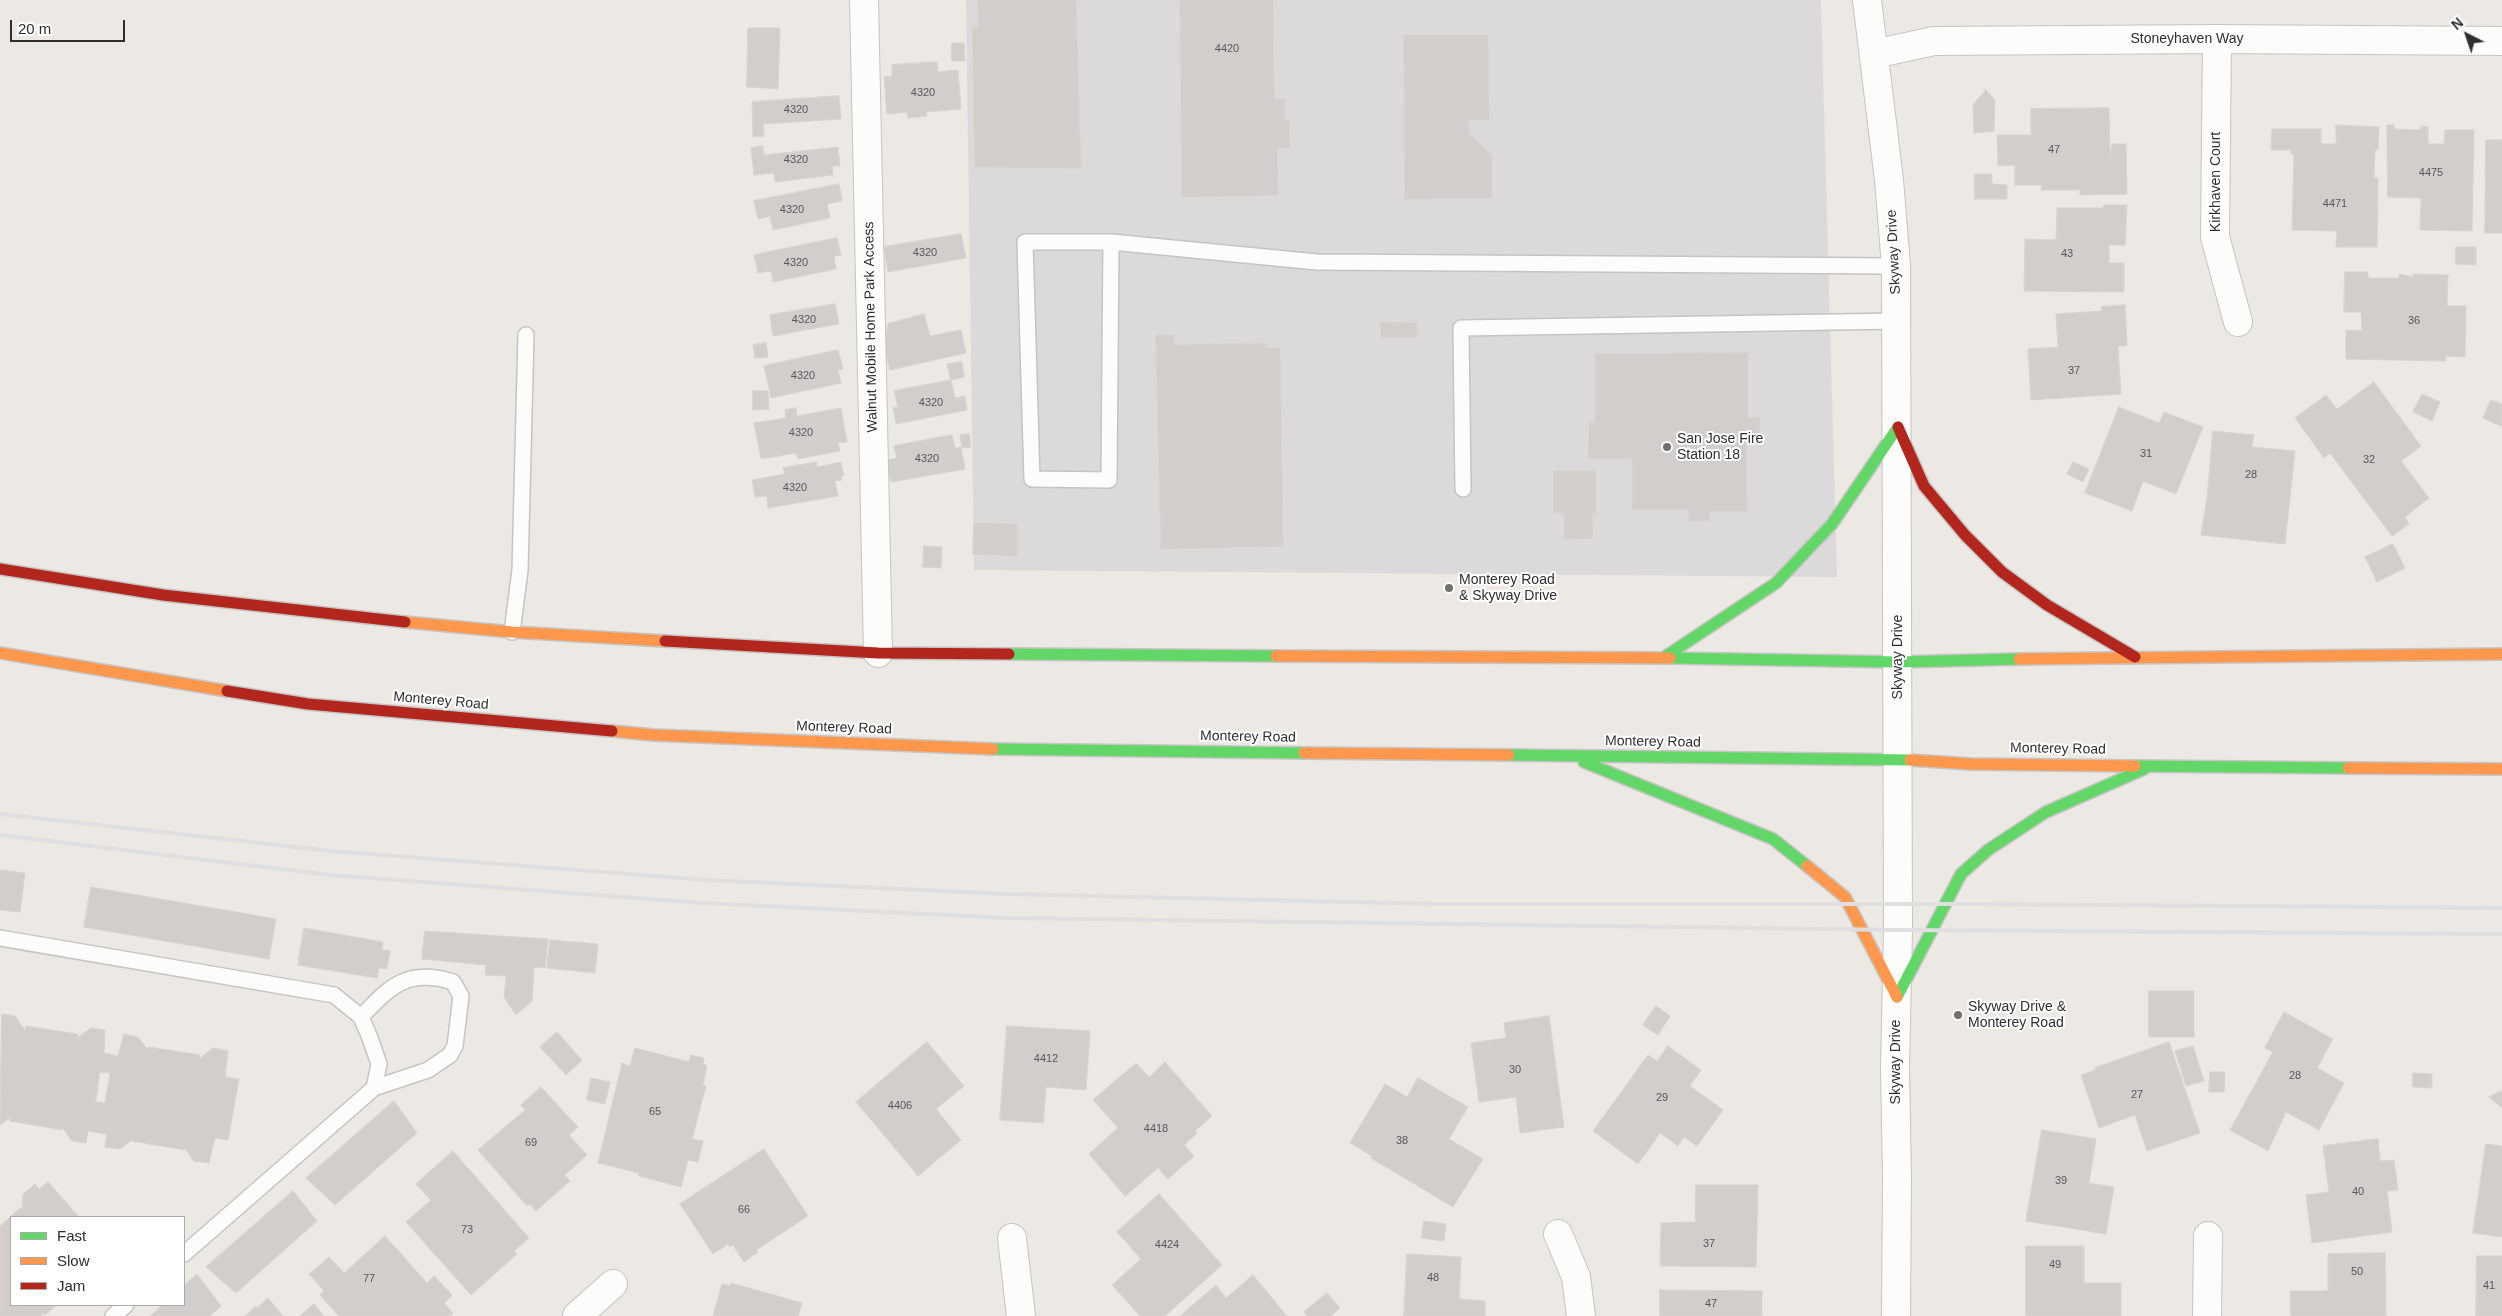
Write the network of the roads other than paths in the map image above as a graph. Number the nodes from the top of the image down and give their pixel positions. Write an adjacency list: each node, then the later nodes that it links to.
1 (864, 0): 16 (street, Walnut Mobile Home Park Access)
2 (1867, 0): 5 (street, Skyway Drive)
3 (2217, 39): 4 (street, Stoneyhaven Way); 5 (street, Stoneyhaven Way); 9 (street, Kirkhaven Court)
4 (2502, 40)
5 (1874, 54): 7 (street, Skyway Drive)
6 (1111, 242): 6 (lane); 7 (lane)
7 (1896, 266): 8 (street, Skyway Drive)
8 (1897, 321): 11 (street, Skyway Drive); 12 (lane)
9 (2238, 322)
10 (526, 335): 14 (lane)
11 (1898, 427): 18 (main road); 19 (main road); 20 (street, Skyway Drive)
12 (1463, 489)
13 (0, 569): 14 (main road)
14 (512, 632): 16 (main road)
15 (0, 653): 21 (main road, Monterey Road)
16 (878, 654): 19 (main road)
17 (2502, 654): 18 (main road)
18 (2135, 657): 20 (main road)
19 (1663, 658): 20 (main road)
20 (1898, 662): 22 (street, Skyway Drive)
21 (1568, 756): 22 (main road, Monterey Road); 26 (main road)
22 (1897, 759): 23 (main road, Monterey Road); 26 (street, Skyway Drive)
23 (2154, 765): 24 (main road, Monterey Road); 26 (main road)
24 (2502, 768)
25 (0, 938): 27 (lane)
26 (1897, 997): 39 (street, Skyway Drive)
27 (361, 1017): 28 (lane); 28 (lane)
28 (374, 1088): 32 (lane)
29 (1558, 1234): 38 (street)
30 (2208, 1236): 40 (street)
31 (1012, 1238): 37 (street)
32 (185, 1253)
33 (613, 1284): 36 (street)
34 (125, 1306): 35 (lane)
35 (113, 1316)
36 (577, 1316)
37 (1021, 1316)
38 (1581, 1316)
39 (1896, 1316)
40 (2207, 1316)

